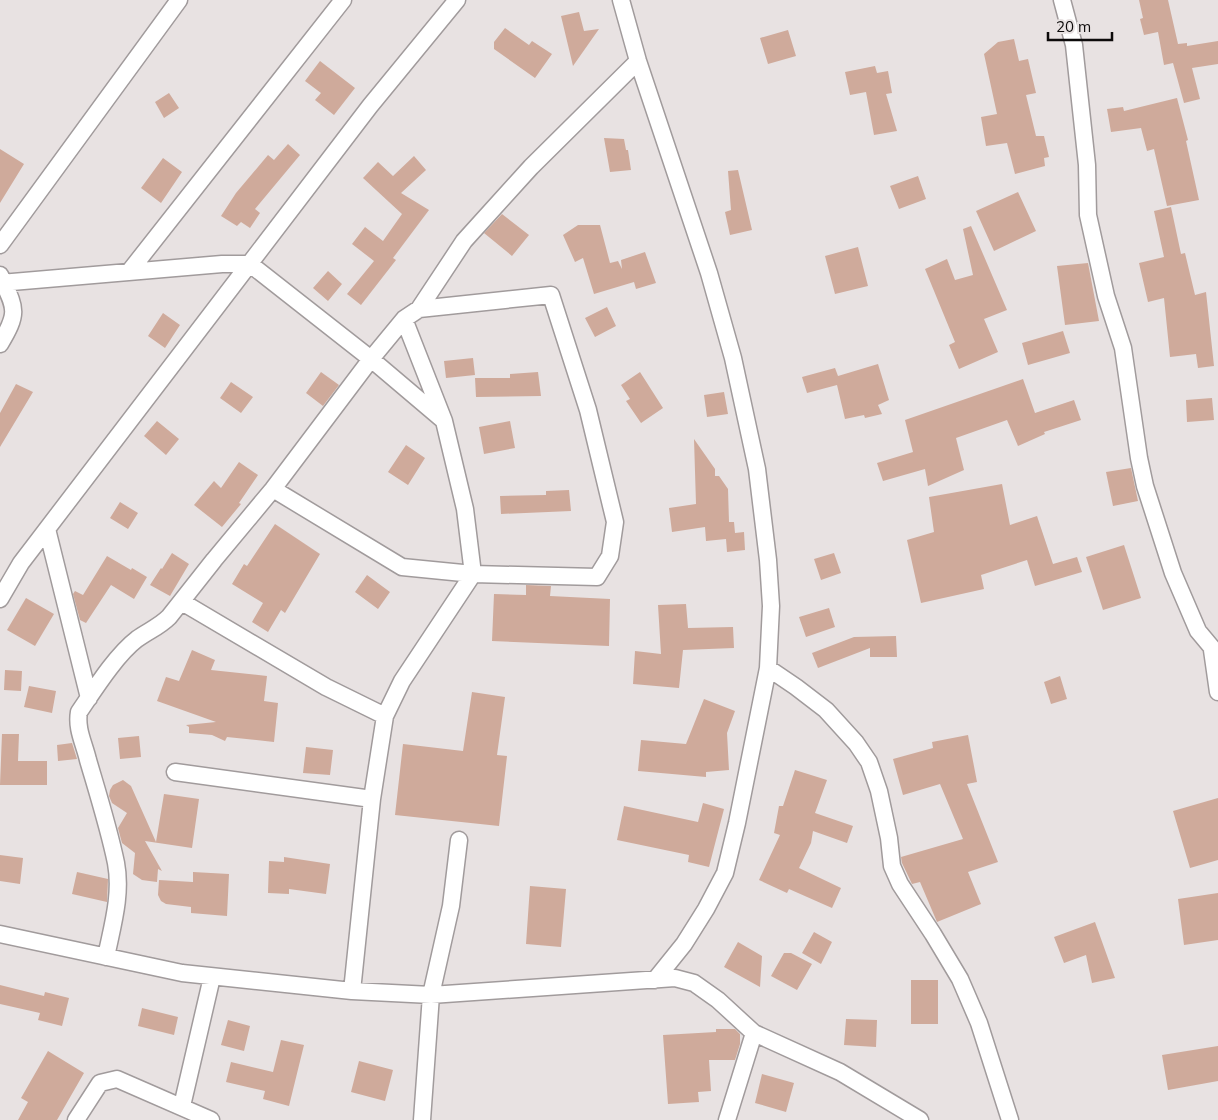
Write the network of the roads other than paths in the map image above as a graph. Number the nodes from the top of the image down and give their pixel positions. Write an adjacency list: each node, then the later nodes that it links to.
1 (179, 0): 7 (street)
2 (343, 0): 9 (street)
3 (457, 0): 8 (street)
4 (621, 0): 6 (street)
5 (1062, 0): 21 (street)
6 (638, 61): 11 (street); 22 (street)
7 (0, 246)
8 (250, 264): 9 (street); 14 (street); 17 (street)
9 (129, 272): 10 (street)
10 (1, 280): 13 (street)
11 (419, 309): 12 (street); 18 (street)
12 (404, 319): 14 (street); 15 (street)
13 (0, 344)
14 (371, 359): 15 (street); 16 (street)
15 (444, 421): 18 (street)
16 (273, 490): 18 (street); 20 (street)
17 (47, 529): 19 (street); 24 (street)
18 (473, 574): 25 (street)
19 (0, 599)
20 (182, 602): 24 (street); 25 (street)
21 (1215, 652): 23 (street)
22 (768, 668): 32 (street); 37 (street)
23 (1218, 692)
24 (88, 698): 30 (street)
25 (385, 716): 27 (street)
26 (175, 772): 27 (street)
27 (372, 799): 33 (street)
28 (459, 840): 34 (street)
29 (0, 934): 30 (street)
30 (106, 957): 31 (street)
31 (212, 977): 33 (street); 36 (street)
32 (655, 980): 34 (street); 35 (street)
33 (352, 991): 34 (street)
34 (431, 995): 40 (street)
35 (754, 1033): 41 (street); 42 (street)
36 (182, 1106): 38 (street); 39 (street)
37 (1009, 1116): 43 (street)
38 (76, 1120)
39 (211, 1120)
40 (422, 1120)
41 (727, 1120)
42 (920, 1120)
43 (1025, 1120)

